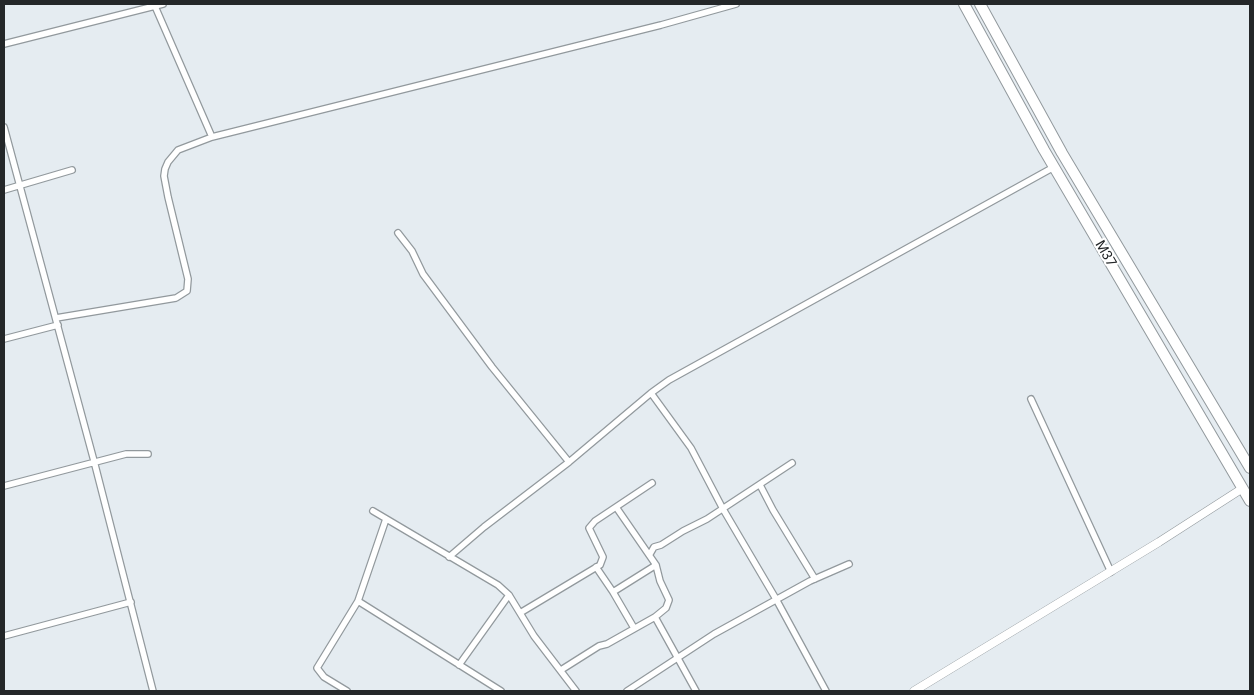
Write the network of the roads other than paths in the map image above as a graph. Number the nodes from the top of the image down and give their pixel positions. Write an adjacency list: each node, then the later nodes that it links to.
1 (163, 4): 5 (street)
2 (736, 4): 8 (street)
3 (964, 4): 9 (highway, M37 / M37)
4 (980, 4): 23 (highway, M37 / M37)
5 (154, 5): 6 (street); 8 (street)
6 (4, 44)
7 (4, 127): 11 (street)
8 (212, 137): 14 (street)
9 (1054, 167): 17 (street); 27 (highway, M37 / M37)
10 (72, 170): 11 (street)
11 (20, 186): 12 (street); 14 (street)
12 (4, 190)
13 (398, 233): 21 (street)
14 (56, 318): 15 (street)
15 (58, 325): 16 (street); 20 (street)
16 (4, 339)
17 (651, 393): 21 (street); 30 (street)
18 (1031, 399): 38 (street)
19 (148, 454): 20 (street)
20 (94, 462): 26 (street); 44 (street)
21 (569, 462): 34 (street)
22 (792, 464): 25 (street)
23 (1250, 468)
24 (652, 483): 29 (street)
25 (760, 485): 30 (street); 39 (street)
26 (4, 486)
27 (1243, 488): 28 (highway, M37 / M37); 38 (main road)
28 (1250, 501)
29 (616, 507): 33 (street); 37 (street)
30 (723, 509): 33 (street); 42 (street)
31 (373, 512): 32 (street)
32 (386, 519): 34 (street); 43 (street)
33 (650, 554): 36 (street)
34 (449, 557): 41 (street)
35 (850, 564): 39 (street)
36 (656, 565): 40 (street); 46 (street)
37 (596, 567): 40 (street); 45 (street)
38 (1111, 572): 59 (main road)
39 (815, 578): 42 (street)
40 (613, 592): 47 (street)
41 (509, 595): 45 (street); 50 (street)
42 (776, 599): 49 (street); 58 (street)
43 (358, 601): 50 (street); 53 (street)
44 (131, 602): 48 (street); 52 (street)
45 (520, 613): 51 (street)
46 (655, 617): 47 (street); 49 (street)
47 (634, 628): 51 (street)
48 (4, 636)
49 (678, 658): 56 (street); 57 (street)
50 (459, 665): 54 (street)
51 (561, 670): 55 (street)
52 (153, 691)
53 (347, 691)
54 (501, 691)
55 (576, 691)
56 (627, 691)
57 (696, 691)
58 (826, 691)
59 (914, 691)

